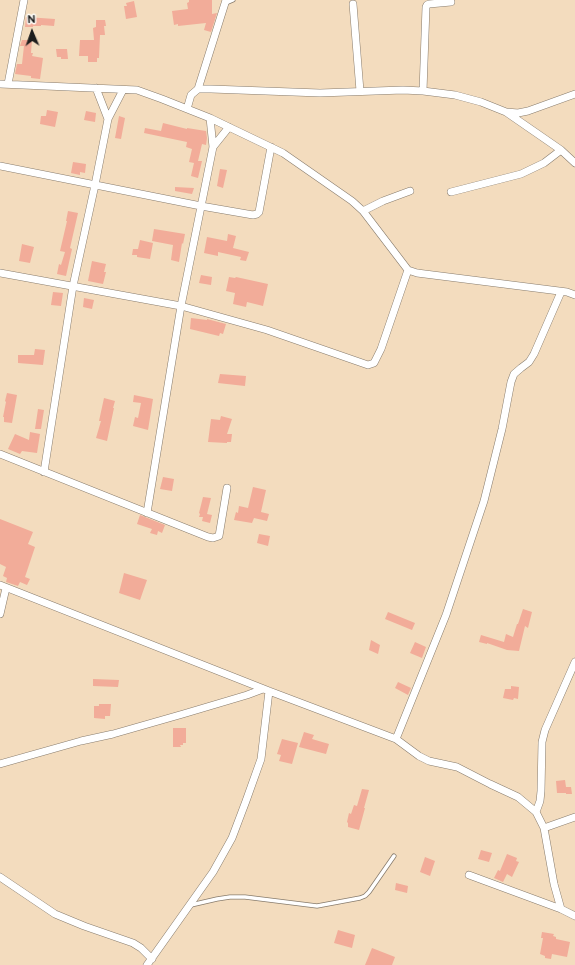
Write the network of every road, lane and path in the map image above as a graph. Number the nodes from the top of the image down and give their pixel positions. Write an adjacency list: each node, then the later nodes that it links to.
1 (24, 0): 6 (street)
2 (233, 0): 3 (lane)
3 (225, 2): 8 (street)
4 (451, 2): 11 (street)
5 (353, 4): 10 (street)
6 (2, 85): 7 (street)
7 (96, 88): 9 (street); 16 (street)
8 (198, 89): 10 (street); 13 (street)
9 (123, 90): 13 (street); 16 (street)
10 (360, 91): 11 (street)
11 (424, 91): 14 (street)
12 (575, 94): 14 (street)
13 (187, 109): 15 (street)
14 (506, 112): 20 (street)
15 (210, 118): 17 (street); 18 (street)
16 (108, 119): 23 (street)
17 (229, 127): 18 (street); 19 (street)
18 (213, 147): 26 (street)
19 (271, 147): 26 (street); 27 (street)
20 (561, 150): 21 (street); 25 (street)
21 (575, 163)
22 (0, 166): 23 (street)
23 (96, 185): 26 (street); 30 (street)
24 (410, 191): 27 (street)
25 (451, 192)
26 (201, 206): 33 (street)
27 (363, 211): 28 (street)
28 (408, 270): 31 (street); 33 (street)
29 (0, 274): 30 (street)
30 (73, 286): 33 (street); 35 (street)
31 (561, 292): 32 (street); 42 (street)
32 (575, 294)
33 (181, 306): 37 (street)
34 (0, 454): 35 (street)
35 (44, 472): 37 (street)
36 (227, 488): 37 (street)
37 (147, 513)
38 (3, 586): 39 (street); 41 (street)
39 (0, 614)
40 (575, 662): 44 (street)
41 (266, 690): 42 (street); 43 (street); 50 (street)
42 (396, 740): 44 (street)
43 (0, 764)
44 (536, 812): 46 (street)
45 (575, 817): 46 (street)
46 (544, 828): 51 (street)
47 (394, 856): 50 (lane)
48 (469, 875): 51 (street)
49 (0, 877): 53 (street)
50 (188, 906): 53 (street)
51 (560, 909): 52 (street)
52 (575, 916)
53 (150, 962)

